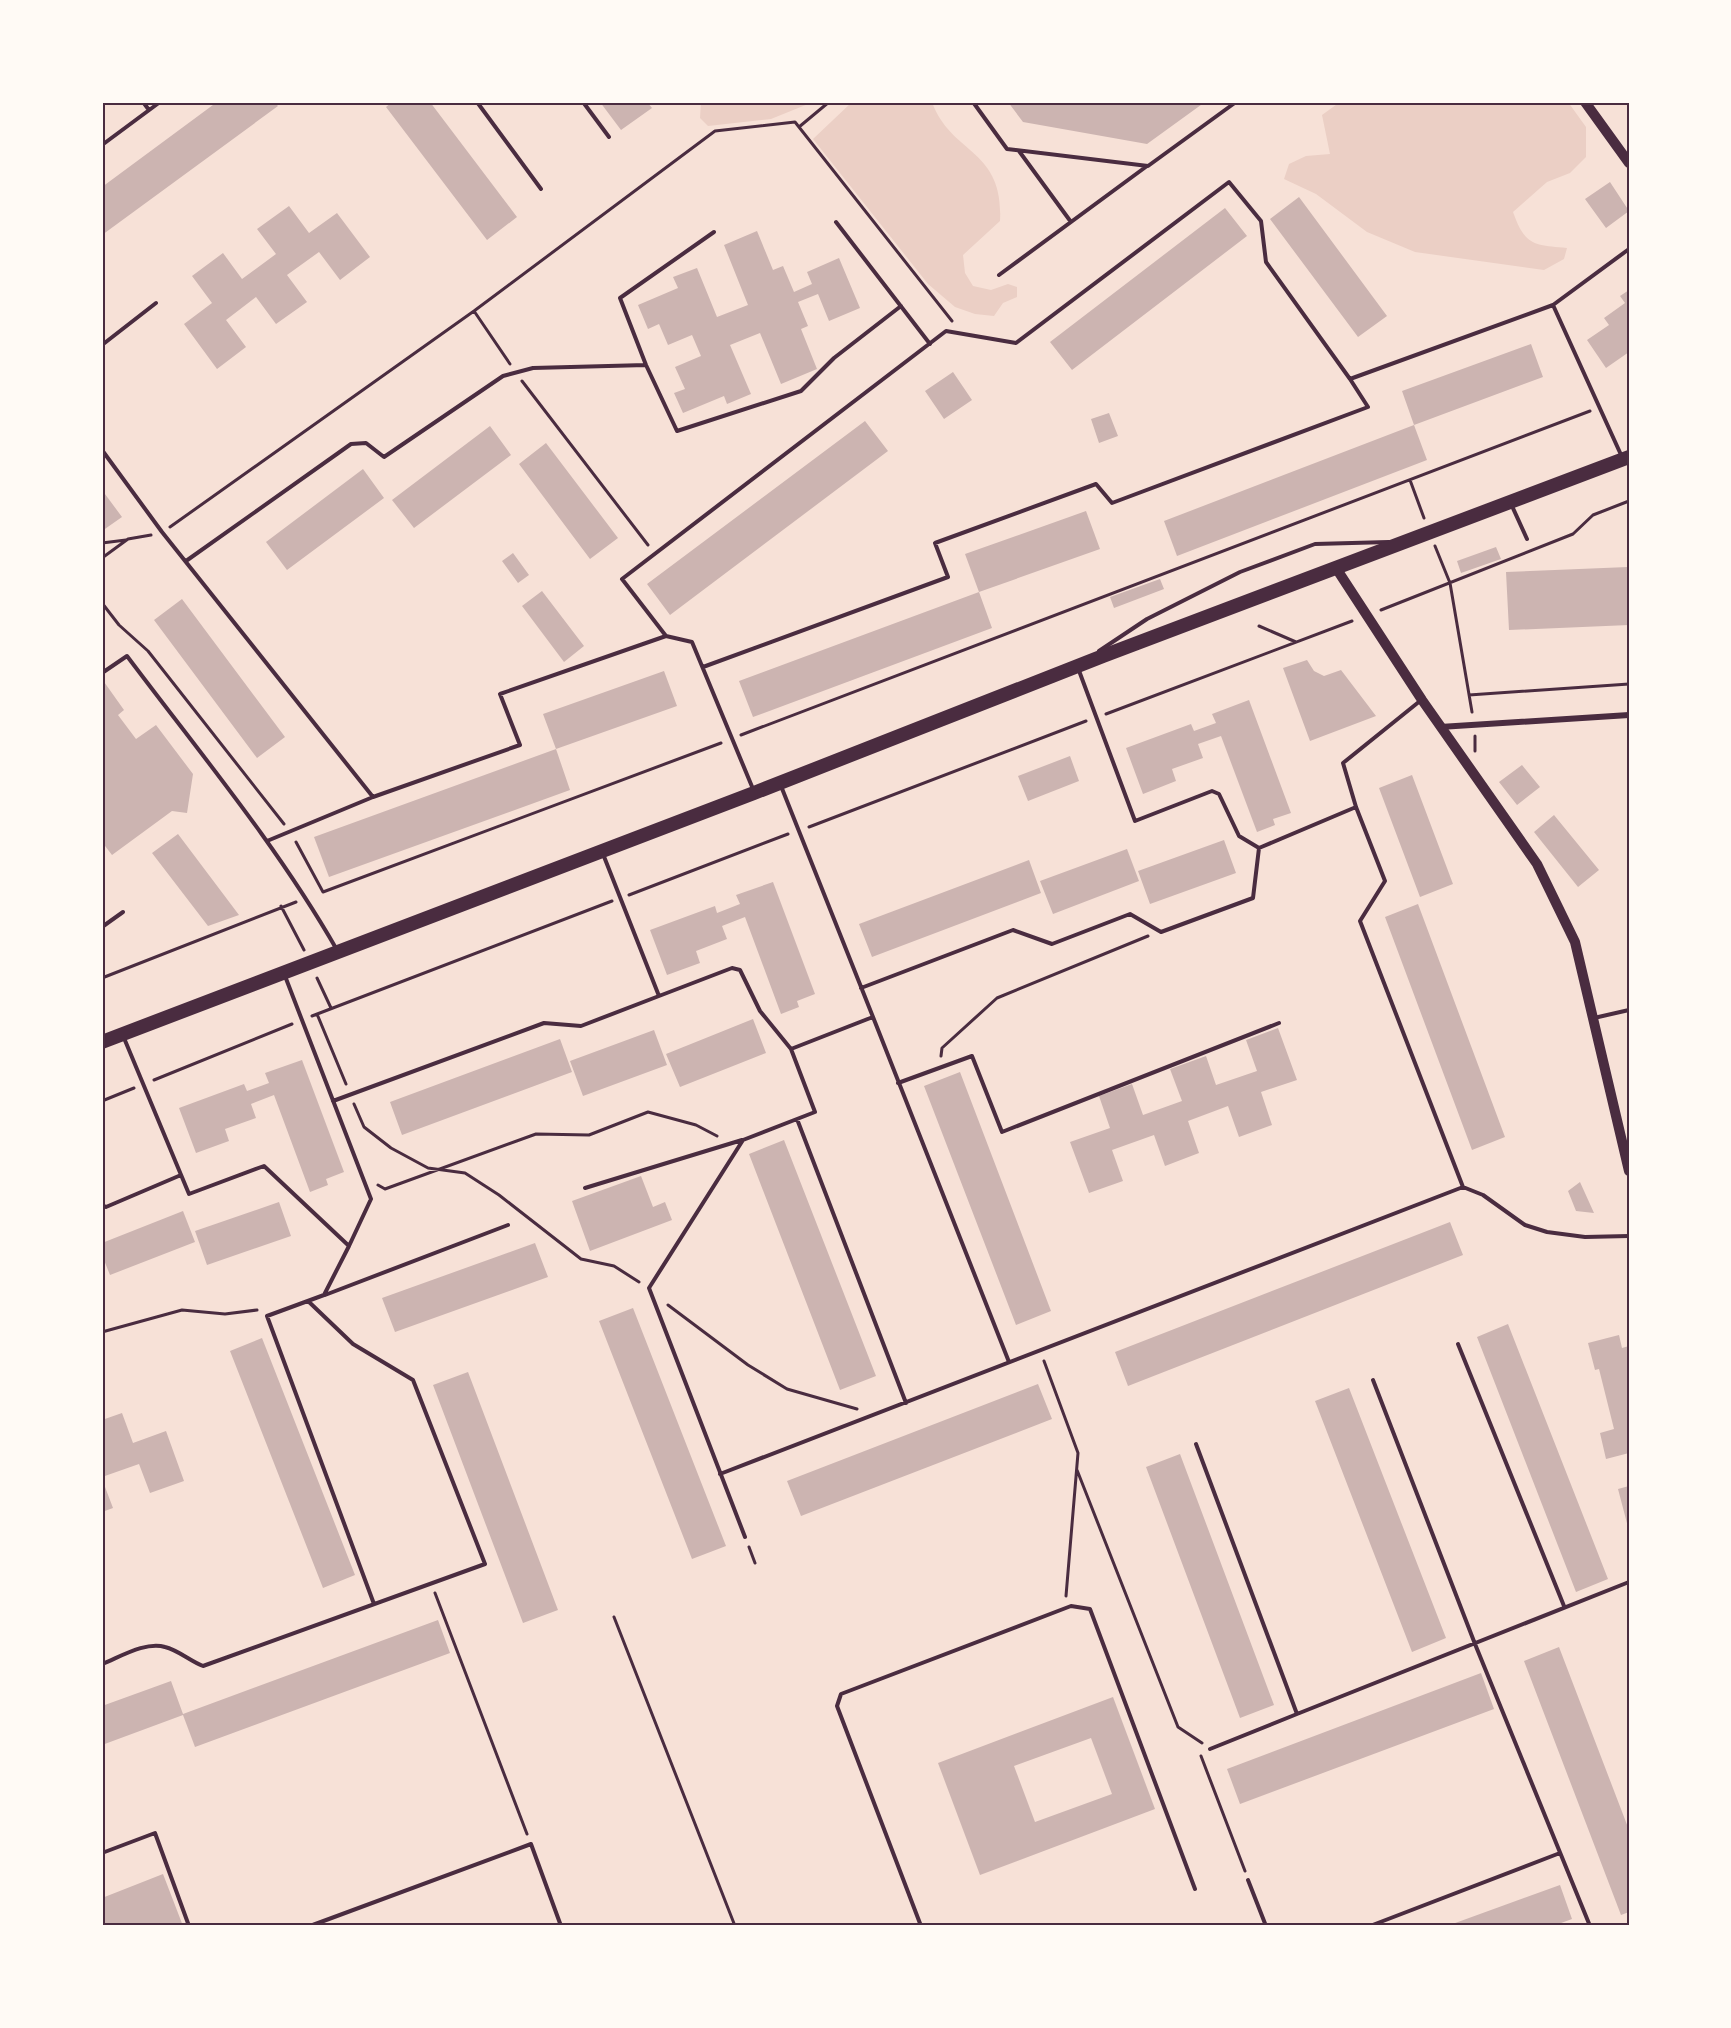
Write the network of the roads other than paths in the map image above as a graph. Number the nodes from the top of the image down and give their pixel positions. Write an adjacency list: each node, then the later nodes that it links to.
1 (143, 102): 8 (lane)
2 (160, 102): 8 (lane)
3 (477, 102): 14 (lane)
4 (584, 102): 9 (lane)
5 (973, 102): 11 (lane)
6 (1236, 102): 13 (lane)
7 (1585, 102): 12 (street)
8 (149, 110): 10 (lane)
9 (609, 137)
10 (102, 145)
11 (1019, 150): 13 (lane); 16 (lane)
12 (1629, 163)
13 (1148, 166): 16 (lane)
14 (542, 189)
15 (836, 222): 22 (lane)
16 (1071, 222): 19 (lane)
17 (714, 232): 25 (lane)
18 (1629, 249): 21 (lane)
19 (999, 275)
20 (156, 303): 24 (lane)
21 (1553, 305): 26 (lane); 28 (lane)
22 (901, 306): 23 (lane); 25 (lane)
23 (930, 344): 26 (lane); 34 (lane)
24 (102, 345)
25 (646, 365): 32 (lane)
26 (1350, 379): 36 (lane)
27 (102, 450): 32 (lane)
28 (1626, 458): 29 (highway)
29 (1510, 502): 30 (lane); 31 (highway)
30 (1527, 539)
31 (1406, 542): 33 (highway); 35 (lane)
32 (186, 561): 43 (lane)
33 (1336, 568): 35 (highway); 38 (street)
34 (666, 636): 36 (lane); 43 (lane)
35 (1077, 666): 41 (highway); 46 (lane)
36 (703, 667): 42 (lane)
37 (102, 673): 45 (lane)
38 (1422, 700): 40 (street); 44 (lane)
39 (1629, 715): 40 (street)
40 (1440, 727): 56 (street)
41 (779, 783): 42 (highway); 52 (lane)
42 (754, 793): 47 (highway)
43 (373, 797): 45 (lane)
44 (1356, 807): 46 (lane); 67 (lane)
45 (267, 841): 50 (lane)
46 (1258, 848): 52 (lane)
47 (601, 850): 50 (highway); 53 (lane)
48 (123, 912): 49 (lane)
49 (102, 927)
50 (337, 951): 51 (highway)
51 (284, 973): 58 (highway); 62 (lane)
52 (861, 988): 55 (lane)
53 (659, 996): 60 (lane); 62 (lane)
54 (1629, 1010): 56 (lane)
55 (873, 1017): 60 (lane); 61 (lane)
56 (1593, 1018): 65 (street)
57 (1279, 1023): 61 (lane)
58 (123, 1034): 59 (highway); 66 (lane)
59 (102, 1042)
60 (791, 1049): 63 (lane)
61 (898, 1083): 76 (lane)
62 (333, 1101): 72 (lane)
63 (797, 1119): 64 (lane); 78 (lane)
64 (743, 1140): 68 (lane); 80 (lane)
65 (1629, 1172)
66 (181, 1175): 69 (lane); 72 (lane)
67 (1463, 1187): 71 (lane); 76 (lane)
68 (585, 1188)
69 (102, 1205)
70 (508, 1225): 73 (lane)
71 (1629, 1236)
72 (349, 1246): 73 (lane)
73 (324, 1295): 74 (lane)
74 (308, 1301): 83 (lane); 83 (lane)
75 (1458, 1344): 84 (lane)
76 (1009, 1362): 78 (lane)
77 (1373, 1380): 85 (lane)
78 (906, 1403): 80 (lane)
79 (1196, 1444): 87 (lane)
80 (720, 1474): 81 (lane)
81 (745, 1537)
82 (1629, 1582): 84 (lane)
83 (374, 1604): 86 (lane)
84 (1564, 1606): 85 (lane)
85 (1475, 1644): 87 (lane); 89 (lane)
86 (102, 1664)
87 (1297, 1714): 88 (lane)
88 (1210, 1749)
89 (1560, 1852): 98 (lane); 99 (lane)
90 (102, 1853): 93 (lane)
91 (1248, 1880): 97 (lane)
92 (1195, 1889): 96 (lane)
93 (189, 1926)
94 (310, 1926): 95 (lane)
95 (561, 1926)
96 (921, 1926)
97 (1266, 1926)
98 (1370, 1926)
99 (1590, 1926)

